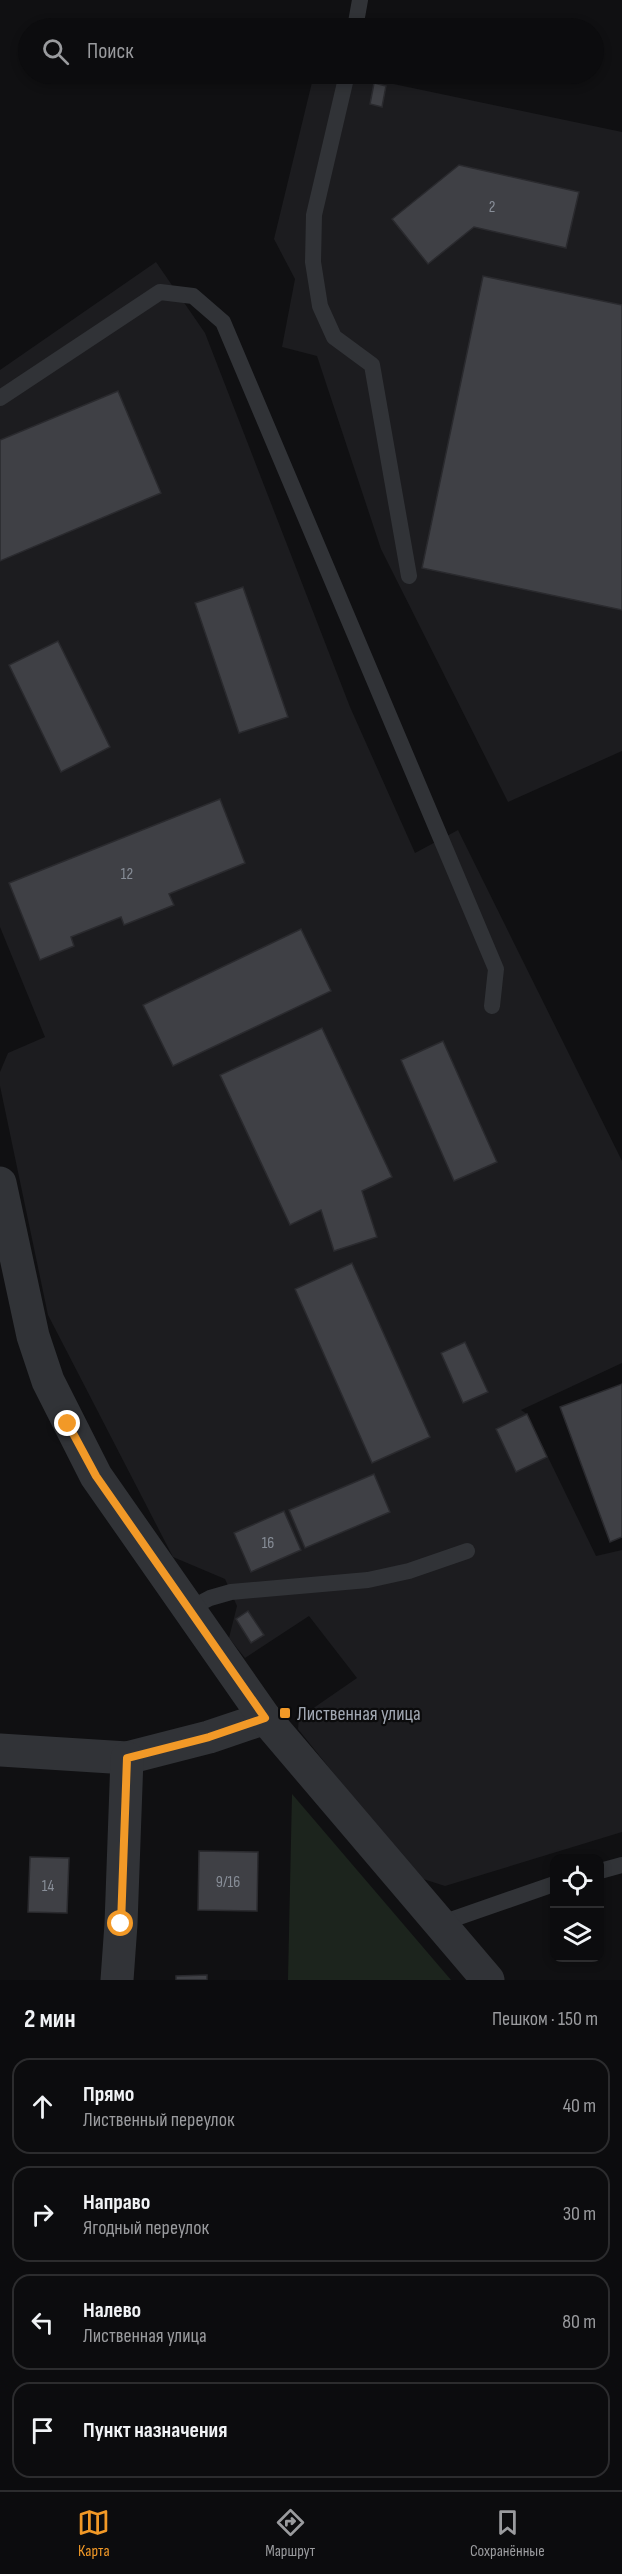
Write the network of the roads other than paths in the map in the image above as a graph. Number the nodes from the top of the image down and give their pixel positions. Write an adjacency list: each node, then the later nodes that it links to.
1 (360, 0): 2 (lane)
2 (357, 18)
3 (345, 84): 5 (lane)
4 (0, 398): 6 (lane)
5 (409, 576)
6 (492, 1006)
7 (0, 1183): 9 (street)
8 (467, 1551): 9 (lane)
9 (189, 1609): 10 (street)
10 (265, 1718): 12 (street); 16 (street)
11 (0, 1749): 12 (street)
12 (127, 1758): 17 (street)
13 (622, 1865): 14 (lane)
14 (604, 1870)
15 (550, 1886): 16 (lane)
16 (439, 1924): 18 (street)
17 (117, 1980)
18 (488, 1980)

